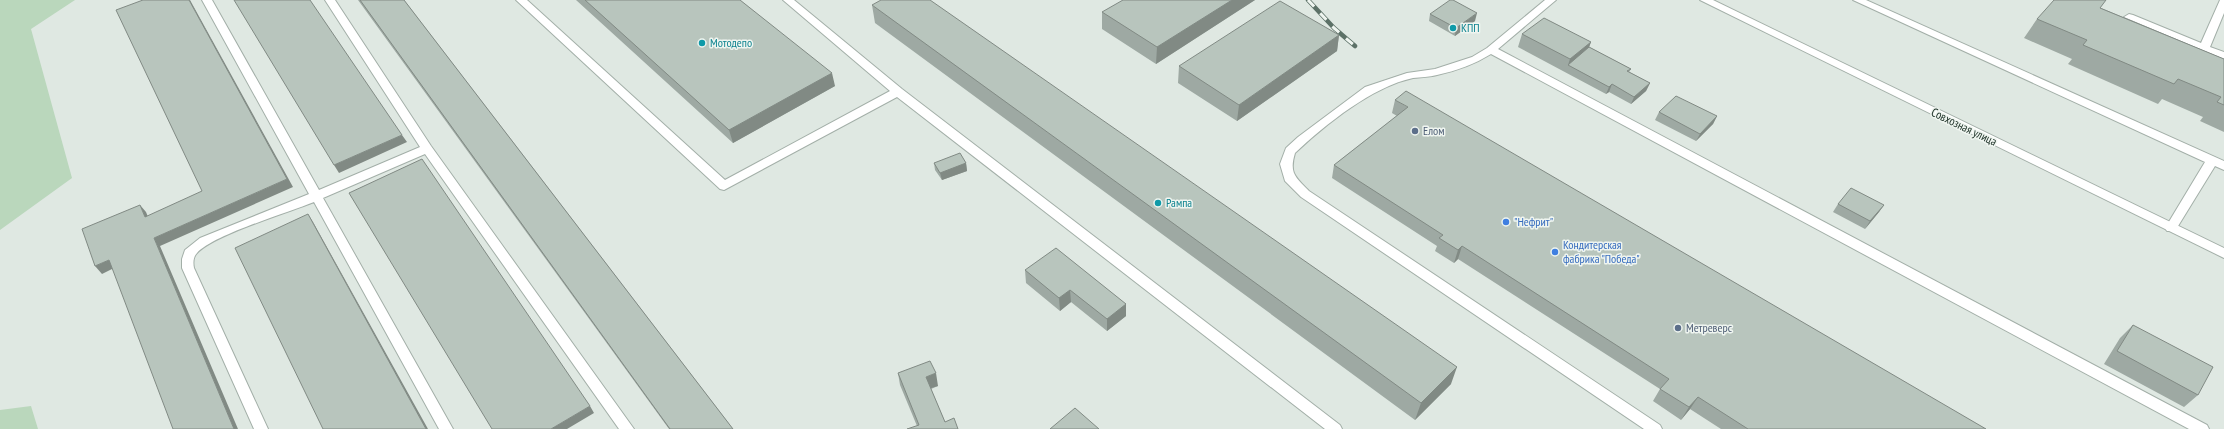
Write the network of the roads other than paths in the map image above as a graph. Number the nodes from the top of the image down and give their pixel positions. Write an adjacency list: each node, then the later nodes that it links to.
1 (208, 0): 17 (street)
2 (330, 0): 14 (street)
3 (521, 0): 13 (street)
4 (788, 0): 13 (street)
5 (1551, 0): 11 (street)
6 (1705, 0): 18 (street, Совхозная улица)
7 (1858, 0): 15 (street)
8 (2224, 1): 10 (street)
9 (2129, 17): 10 (street)
10 (2204, 48): 12 (street)
11 (1490, 50): 24 (street); 25 (street)
12 (2224, 56)
13 (898, 92): 23 (street)
14 (427, 149): 17 (street); 22 (street)
15 (2212, 161): 16 (street); 18 (street)
16 (2224, 166)
17 (318, 196): 20 (street); 21 (street)
18 (2171, 228): 19 (street, Совхозная улица)
19 (2224, 253)
20 (261, 429)
21 (446, 429)
22 (627, 429)
23 (1335, 429)
24 (1655, 429)
25 (2202, 429)

